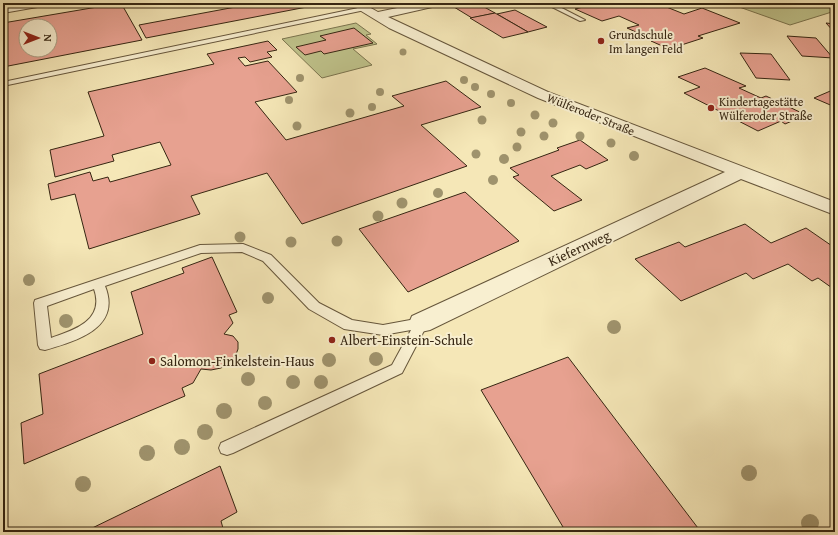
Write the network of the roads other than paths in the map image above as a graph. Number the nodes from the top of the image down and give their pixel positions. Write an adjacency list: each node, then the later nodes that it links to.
1 (43, 3): 5 (street)
2 (437, 3): 4 (street)
3 (547, 3): 6 (lane)
4 (364, 9): 7 (lane); 8 (street, Wülferoder Straße)
5 (3, 10)
6 (582, 20)
7 (3, 84)
8 (738, 173): 9 (street, Wülferoder Straße); 11 (street, Kiefernweg)
9 (835, 209)
10 (98, 284): 10 (lane); 11 (lane)
11 (421, 322): 12 (lane)
12 (227, 448)

